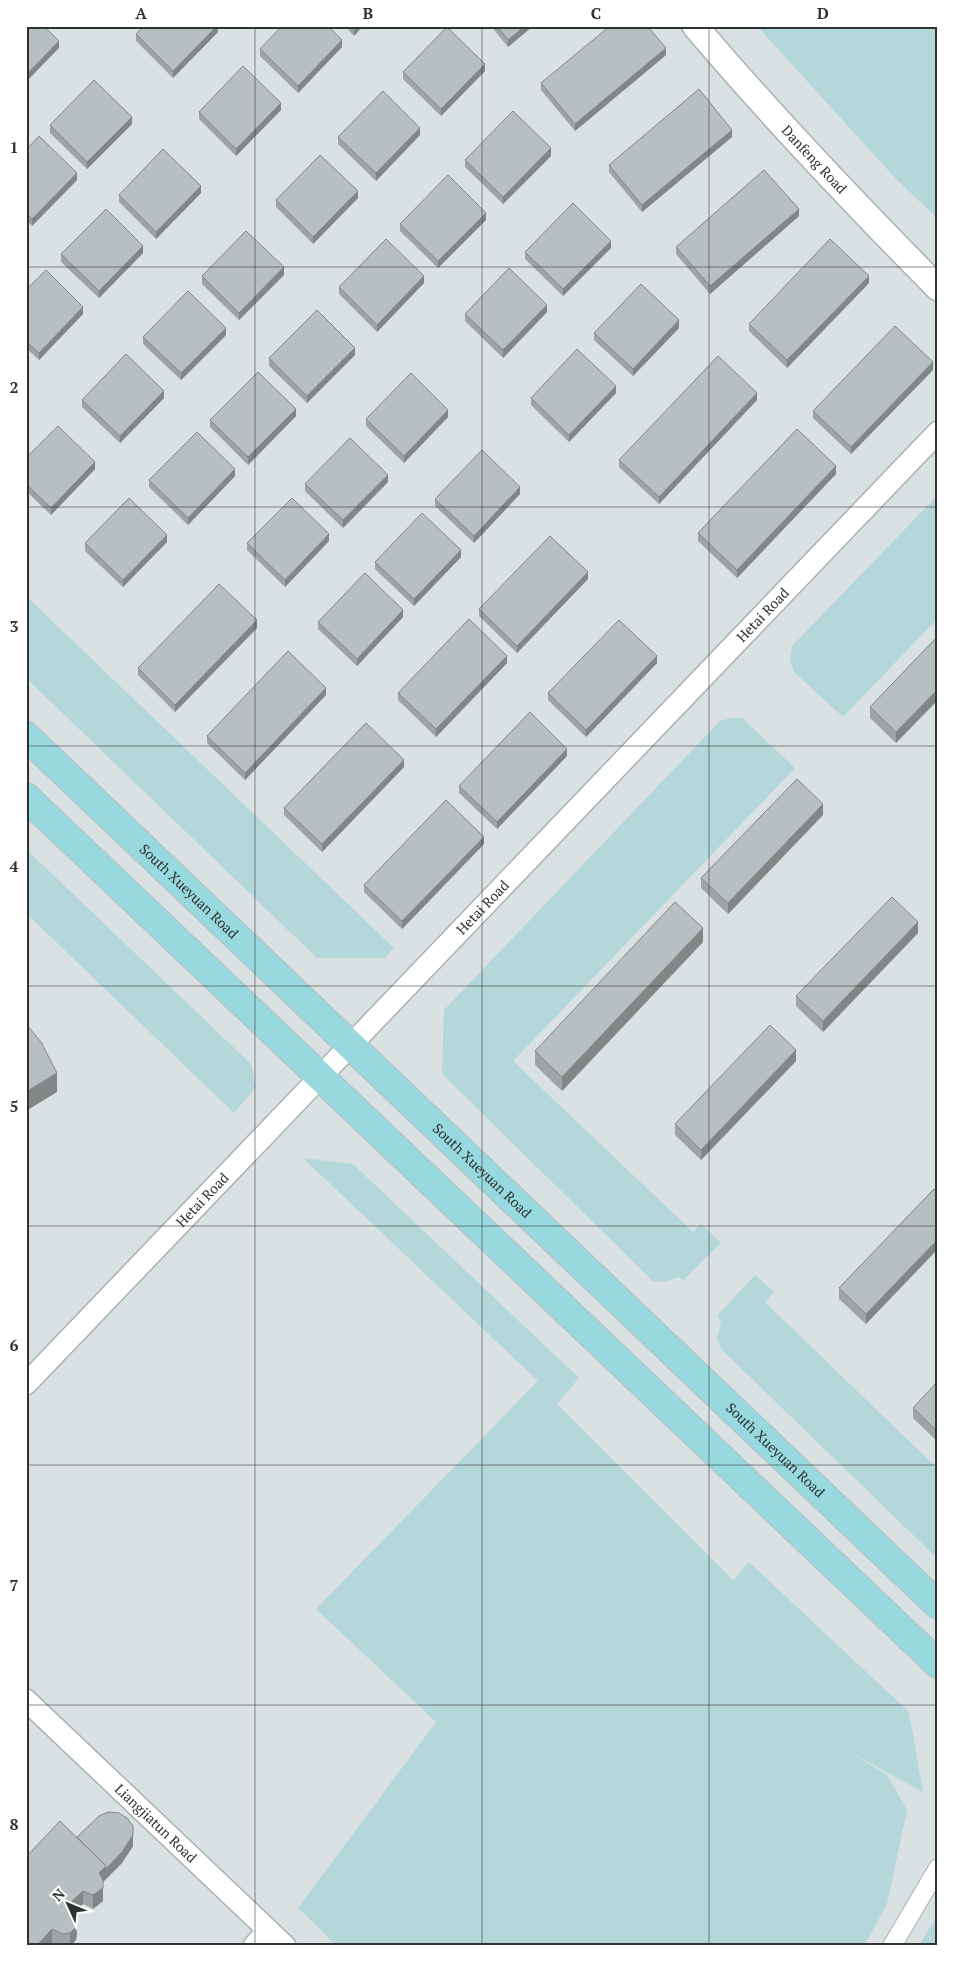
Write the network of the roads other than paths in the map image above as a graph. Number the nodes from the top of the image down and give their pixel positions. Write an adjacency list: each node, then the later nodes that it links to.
1 (695, 26): 2 (main road, Danfeng Road)
2 (938, 288)
3 (938, 432): 6 (street, Hetai Road)
4 (26, 736): 6 (main road, South Xueyuan Road)
5 (26, 797): 7 (main road)
6 (350, 1046): 7 (street, Hetai Road); 9 (main road, South Xueyuan Road)
7 (320, 1077): 8 (street, Hetai Road); 10 (main road)
8 (26, 1384)
9 (938, 1605)
10 (938, 1664)
11 (26, 1700): 13 (street, Liangjiatun Road)
12 (938, 1868): 16 (street)
13 (268, 1930): 14 (street); 15 (street, Liangjiatun Road)
14 (254, 1946)
15 (284, 1946)
16 (892, 1946)

